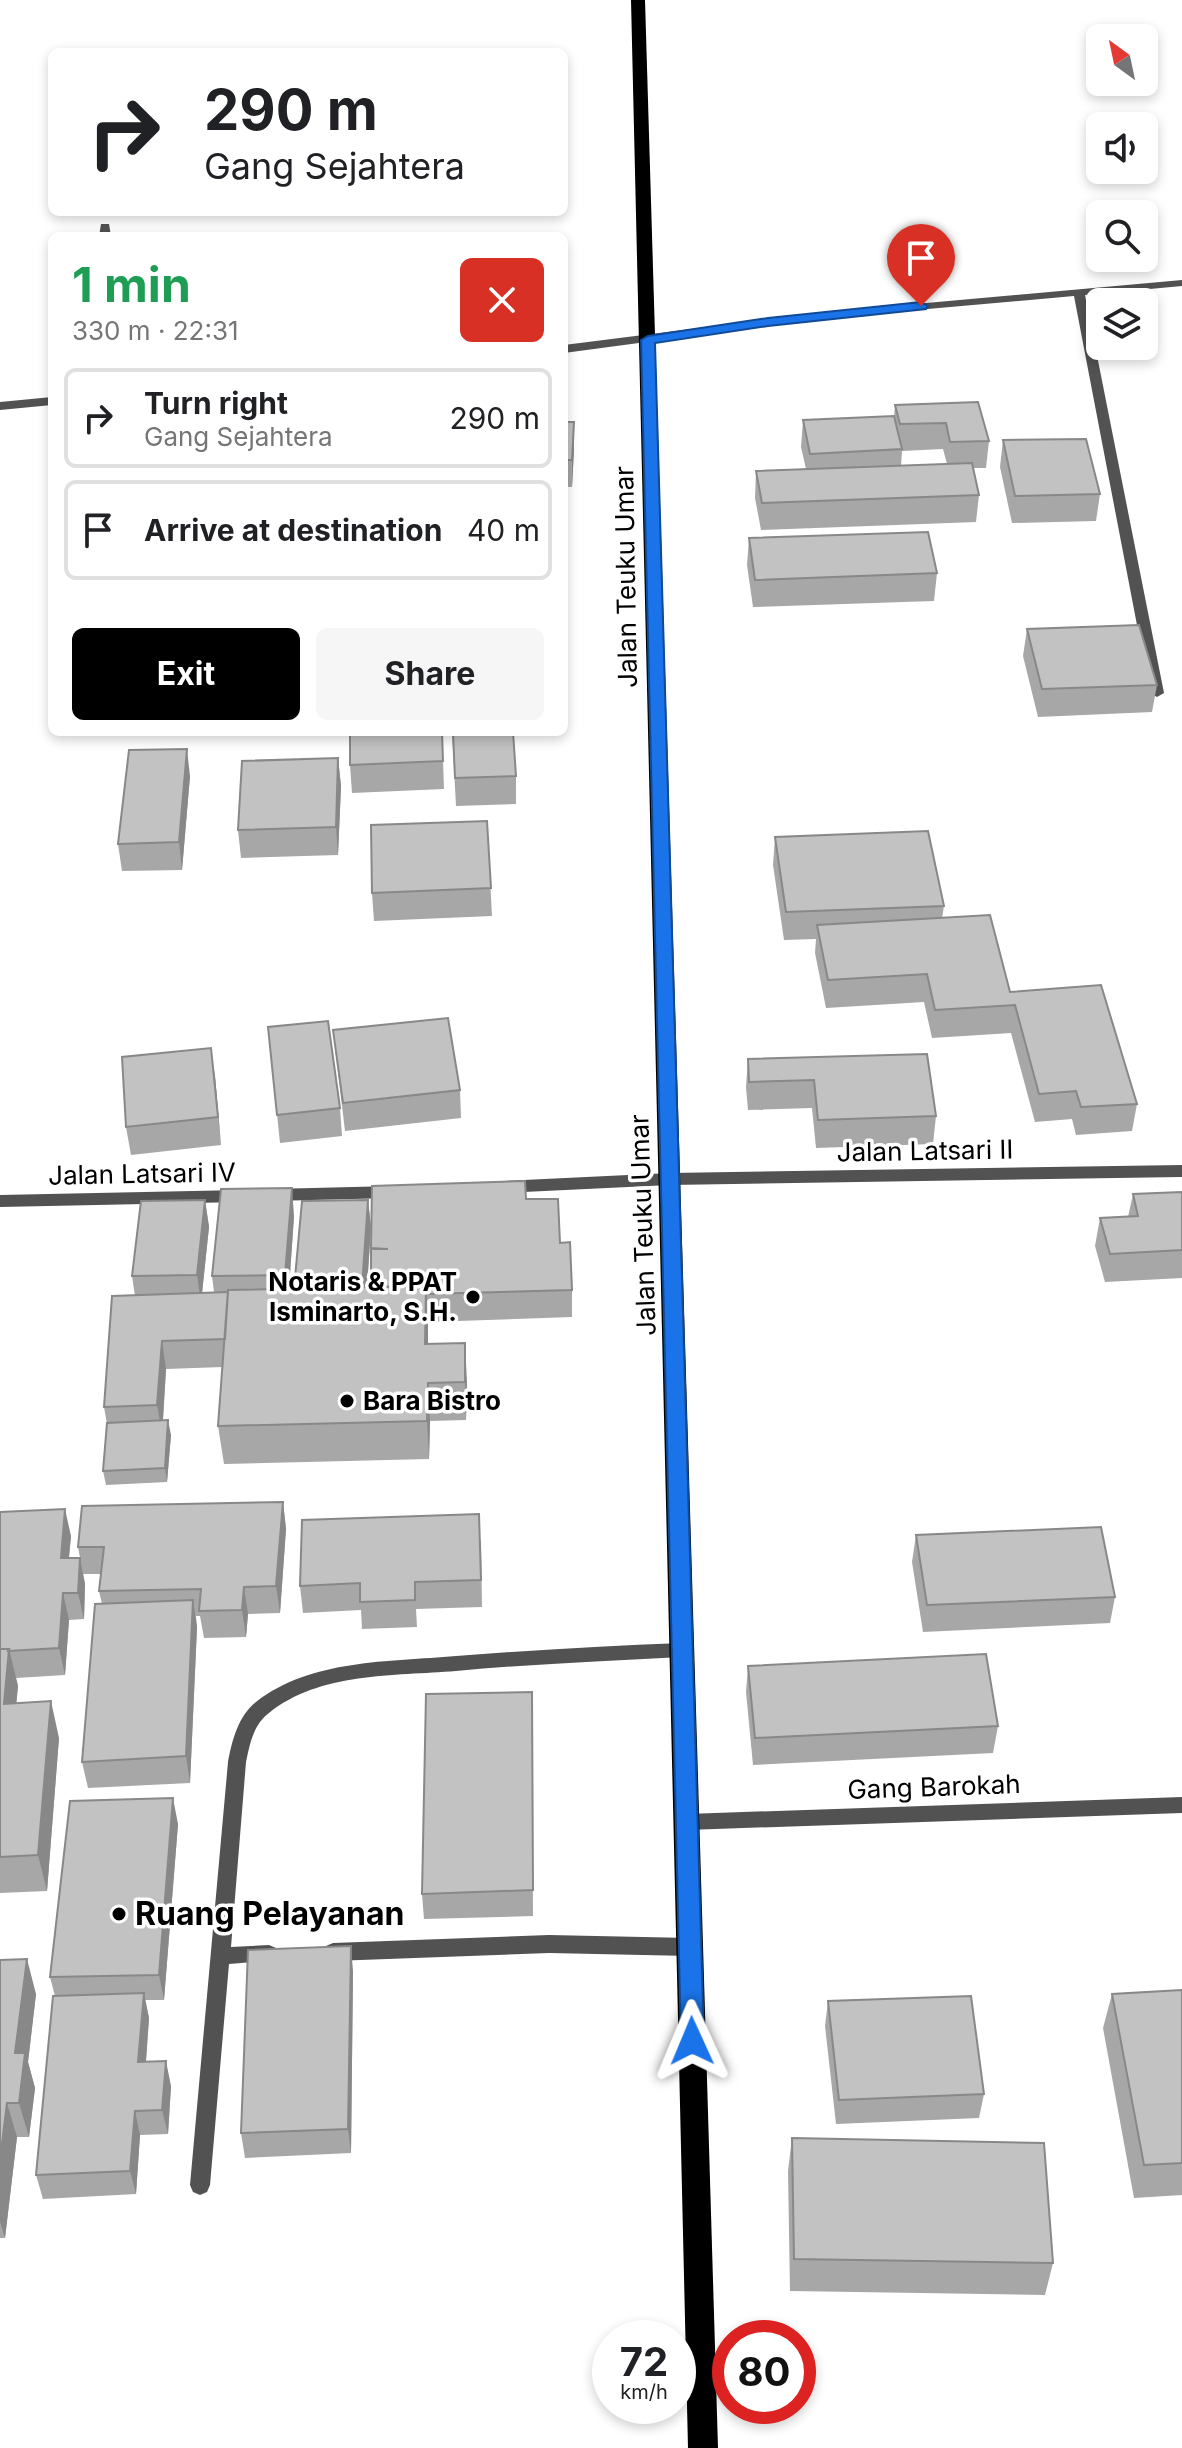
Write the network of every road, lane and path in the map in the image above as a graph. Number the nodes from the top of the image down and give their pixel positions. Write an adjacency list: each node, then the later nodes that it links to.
1 (638, 0): 4 (highway, Jalan Teuku Umar)
2 (1182, 283): 3 (street)
3 (1079, 292): 4 (street); 8 (street)
4 (648, 340): 5 (street); 10 (highway, Jalan Teuku Umar)
5 (568, 349)
6 (48, 401): 7 (street)
7 (0, 406)
8 (1157, 693)
9 (1182, 1171): 10 (street, Jalan Latsari II)
10 (670, 1179): 11 (street); 14 (highway, Jalan Teuku Umar)
11 (488, 1188)
12 (412, 1192): 13 (street, Jalan Latsari IV)
13 (0, 1201)
14 (682, 1650): 16 (highway, Jalan Teuku Umar); 20 (street)
15 (1182, 1805): 16 (street, Gang Barokah)
16 (687, 1822): 17 (highway, Jalan Teuku Umar)
17 (690, 1947): 18 (street); 22 (highway, Jalan Teuku Umar)
18 (313, 1953)
19 (282, 1954): 20 (street)
20 (219, 1956): 21 (street)
21 (200, 2185)
22 (703, 2448)

